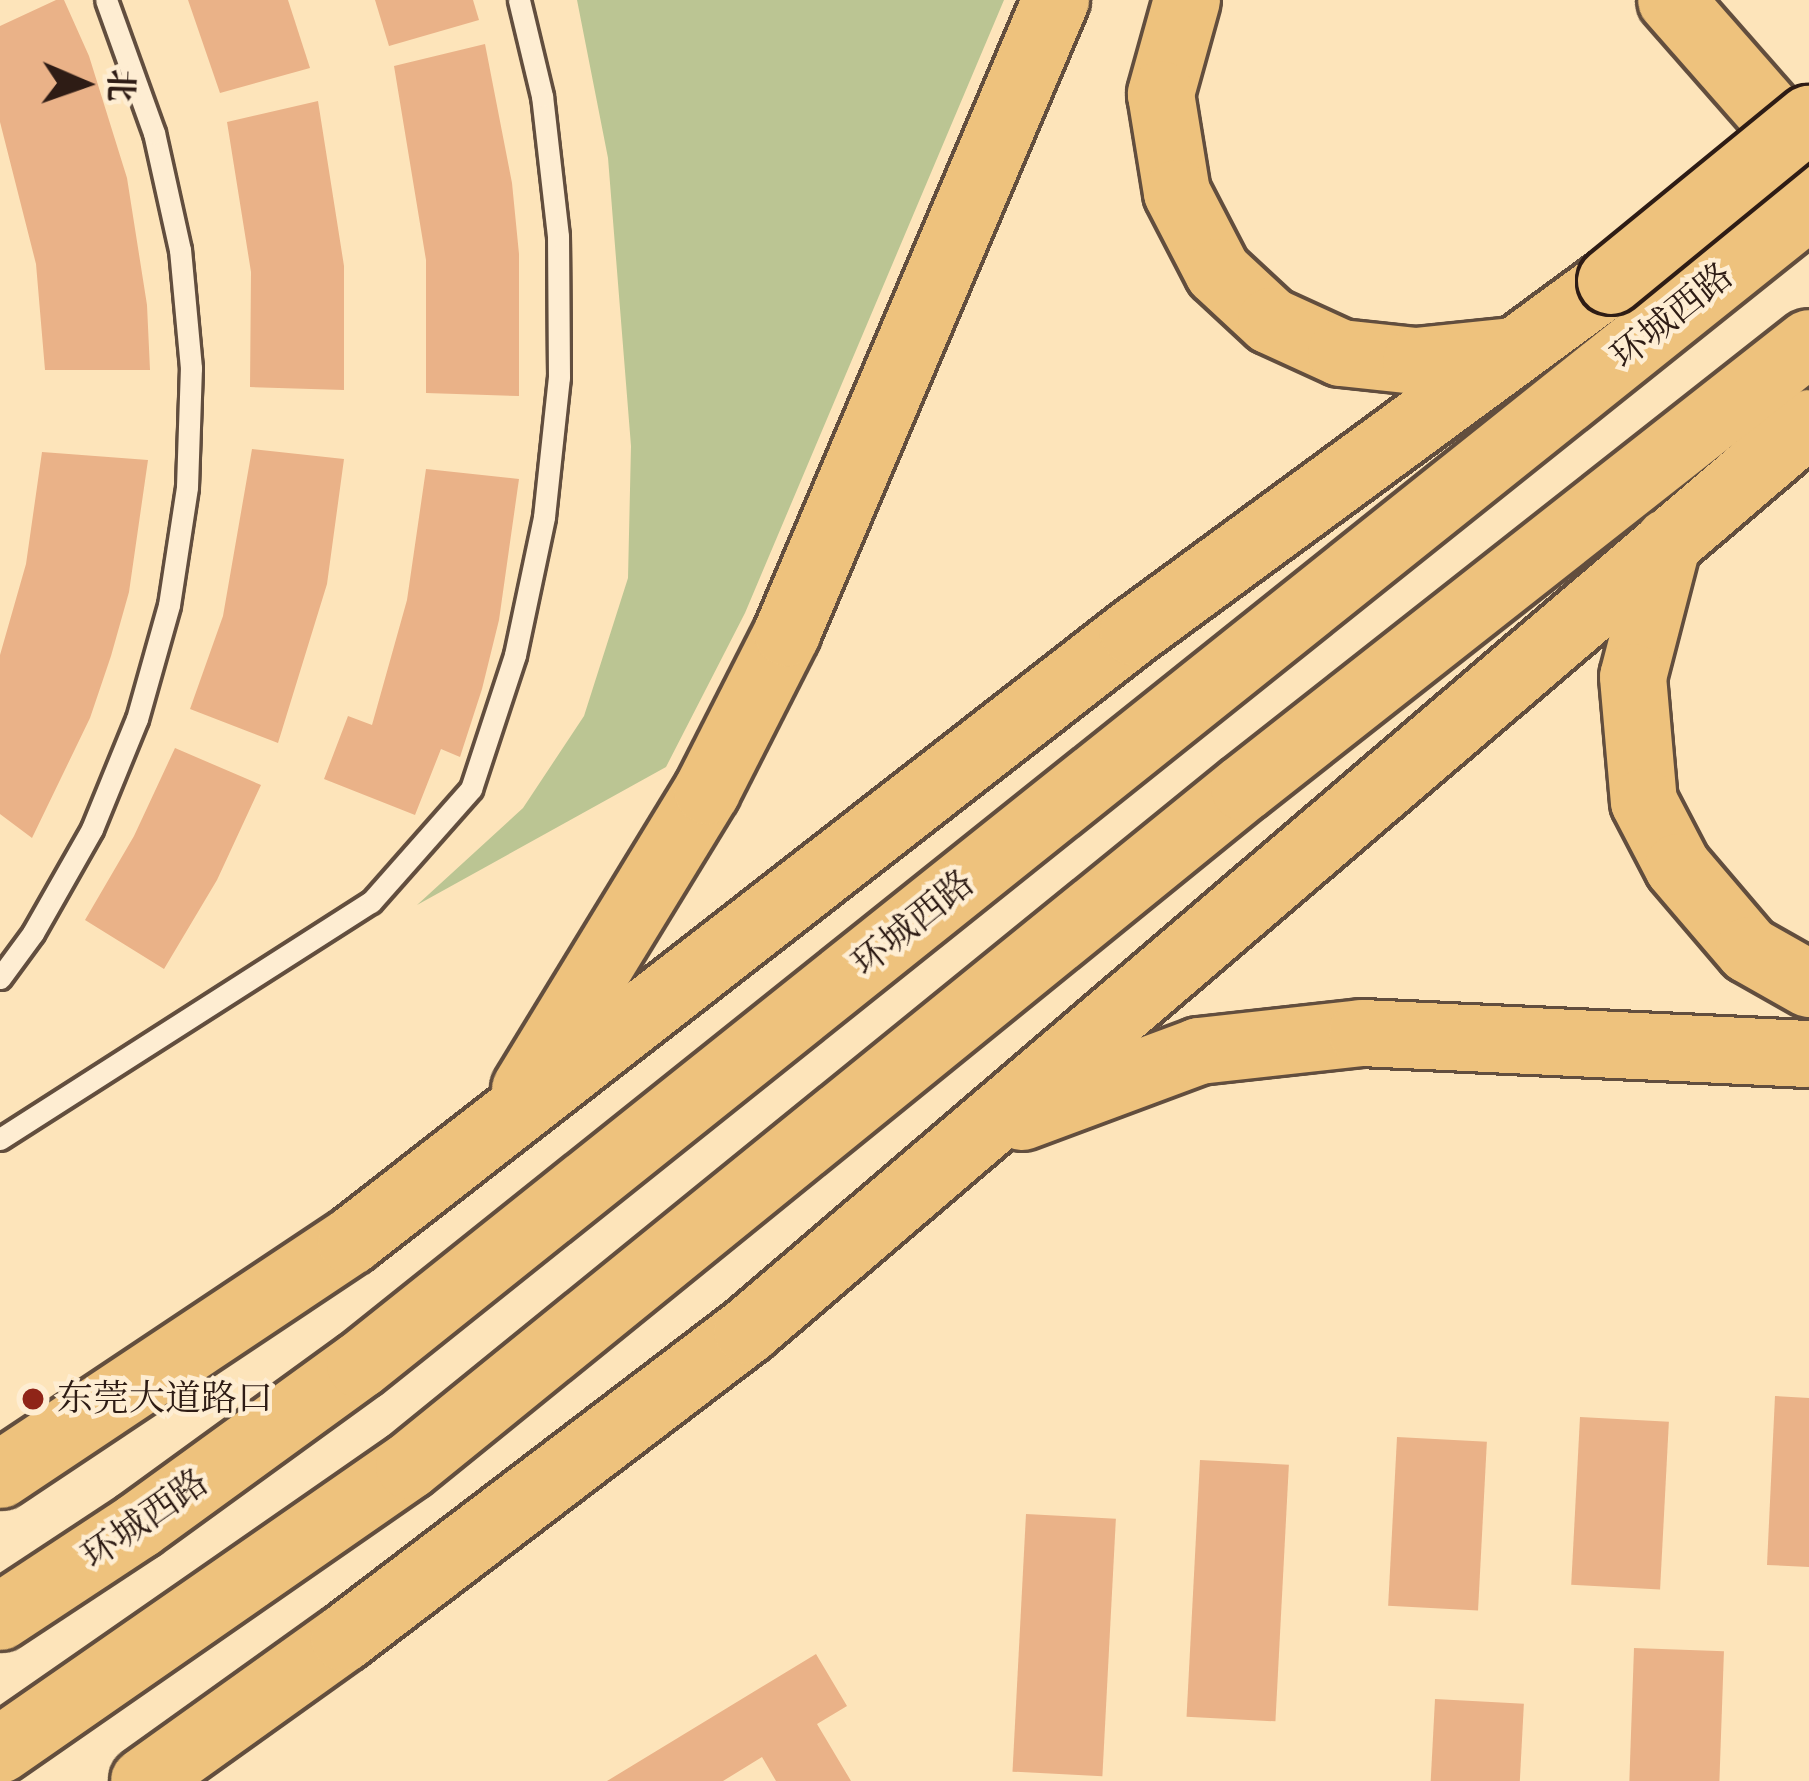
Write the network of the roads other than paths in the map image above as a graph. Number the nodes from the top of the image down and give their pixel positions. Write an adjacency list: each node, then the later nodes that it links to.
1 (106, 0): 13 (lane)
2 (520, 0): 18 (lane)
3 (1056, 0): 16 (main road)
4 (1187, 0): 10 (main road)
5 (1671, 0): 7 (main road)
6 (1809, 119): 10 (main road, bridge)
7 (1809, 157)
8 (1809, 206): 20 (main road, 环城西路)
9 (1809, 344): 11 (main road)
10 (1516, 351): 16 (main road)
11 (1764, 432): 12 (main road); 23 (main road)
12 (1668, 542): 14 (main road); 17 (main road)
13 (0, 978)
14 (1809, 984)
15 (1809, 1054): 17 (main road)
16 (499, 1131): 19 (main road)
17 (979, 1133): 24 (main road)
18 (0, 1139)
19 (0, 1475)
20 (138, 1526): 21 (main road); 22 (main road, 环城西路)
21 (0, 1578)
22 (0, 1617)
23 (0, 1750)
24 (144, 1781)

